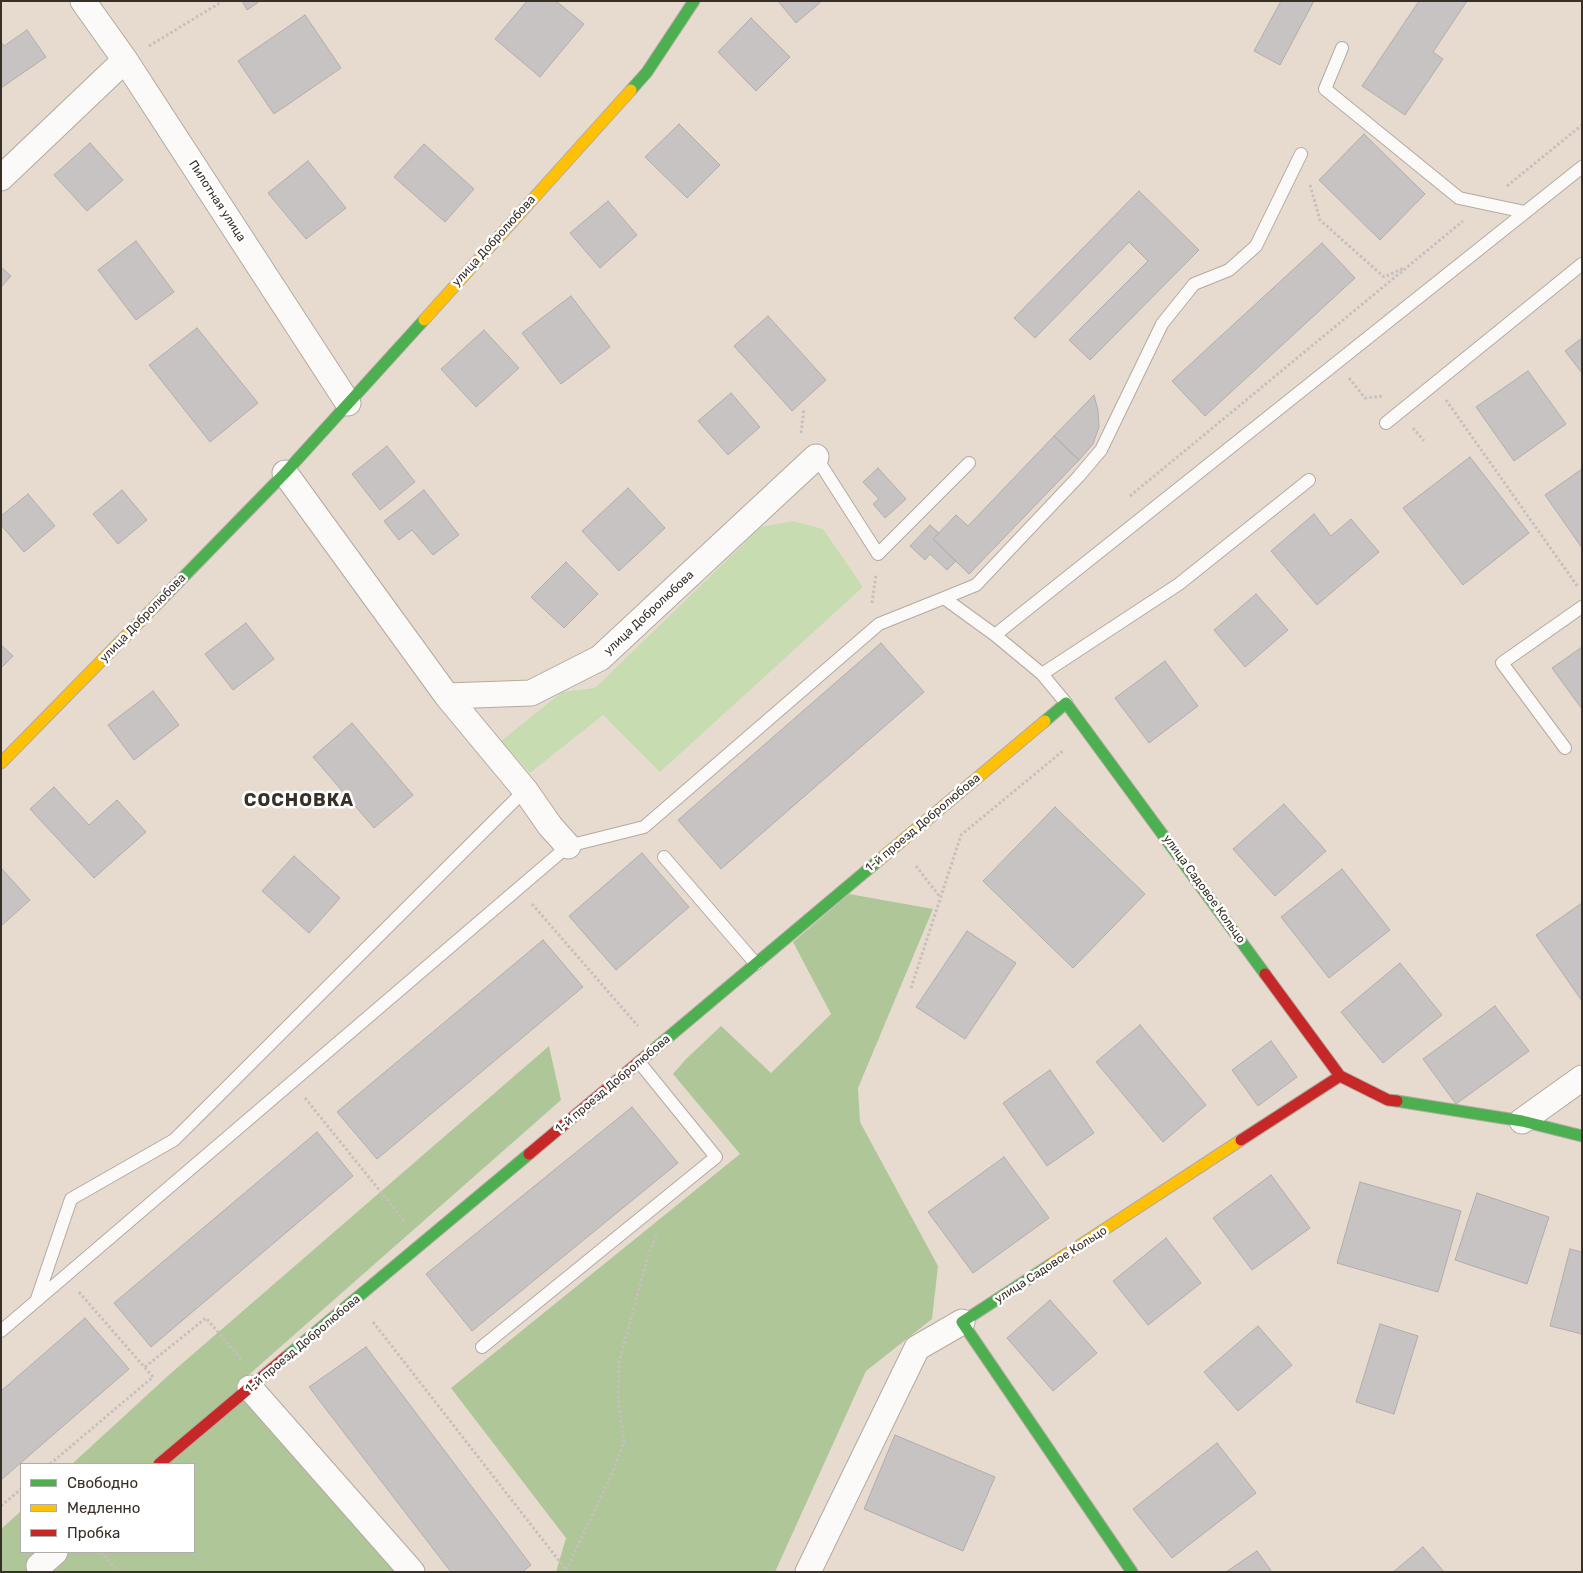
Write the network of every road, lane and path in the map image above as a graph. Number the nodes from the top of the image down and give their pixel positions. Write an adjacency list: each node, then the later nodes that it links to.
1 (83, 1): 5 (street, Пилотная улица)
2 (223, 1): 5 (path)
3 (694, 1): 17 (street, улица Добролюбова)
4 (1342, 48): 10 (lane)
5 (125, 60): 9 (street); 17 (street, Пилотная улица)
6 (1582, 125): 10 (path)
7 (1301, 154): 13 (path); 26 (lane)
8 (1582, 167): 11 (lane)
9 (1, 178)
10 (1485, 204): 11 (lane); 13 (path)
11 (1525, 212): 29 (lane)
12 (1582, 264): 15 (lane)
13 (1409, 265): 23 (path)
14 (1354, 384): 16 (path)
15 (1434, 384): 18 (lane); 25 (path)
16 (1365, 398)
17 (348, 403): 21 (street, улица Добролюбова)
18 (1386, 423)
19 (816, 457): 24 (lane); 31 (street, улица Добролюбова)
20 (969, 463): 24 (lane)
21 (285, 473): 31 (street); 35 (street, улица Добролюбова)
22 (1309, 480): 30 (lane)
23 (1127, 499)
24 (878, 554): 28 (path)
25 (1582, 592)
26 (944, 598): 28 (lane); 29 (lane)
27 (1582, 607): 34 (lane)
28 (879, 624): 38 (lane)
29 (995, 635): 30 (lane)
30 (1042, 674): 32 (lane)
31 (447, 696): 36 (street)
32 (1066, 703): 33 (street, улица Садовое Кольцо); 37 (street, 1-й проезд Добролюбова)
33 (1088, 731): 41 (path); 46 (street, улица Садовое Кольцо)
34 (1565, 748)
35 (1, 763)
36 (525, 790): 38 (street); 55 (lane)
37 (899, 844): 41 (path); 42 (street, 1-й проезд Добролюбова)
38 (568, 846): 40 (lane)
39 (664, 857): 42 (lane)
40 (518, 888): 44 (path); 53 (lane)
41 (940, 897): 43 (path)
42 (756, 964): 44 (street, 1-й проезд Добролюбова)
43 (910, 988)
44 (656, 1047): 45 (street, 1-й проезд Добролюбова)
45 (639, 1062): 51 (lane); 52 (street, 1-й проезд Добролюбова)
46 (1340, 1076): 49 (street, улица Садовое Кольцо); 56 (street, улица Садовое Кольцо)
47 (1582, 1078): 49 (street)
48 (319, 1115): 52 (path)
49 (1522, 1121): 50 (street, улица Садовое Кольцо)
50 (1582, 1136)
51 (672, 1193): 58 (lane); 66 (path)
52 (422, 1244): 54 (street, 1-й проезд Добролюбова)
53 (65, 1276): 55 (lane); 59 (path)
54 (356, 1300): 60 (street, 1-й проезд Добролюбова); 66 (path)
55 (36, 1301): 57 (lane)
56 (962, 1322): 69 (street, улица Садовое Кольцо); 70 (street)
57 (1, 1331)
58 (482, 1348)
59 (145, 1368): 60 (path); 61 (path)
60 (255, 1384): 62 (street, 1-й проезд Добролюбова); 68 (street)
61 (51, 1463)
62 (160, 1463)
63 (20, 1490): 64 (path)
64 (1, 1506)
65 (102, 1553): 67 (path)
66 (566, 1571)
67 (118, 1572)
68 (412, 1572)
69 (808, 1572)
70 (1132, 1572)

